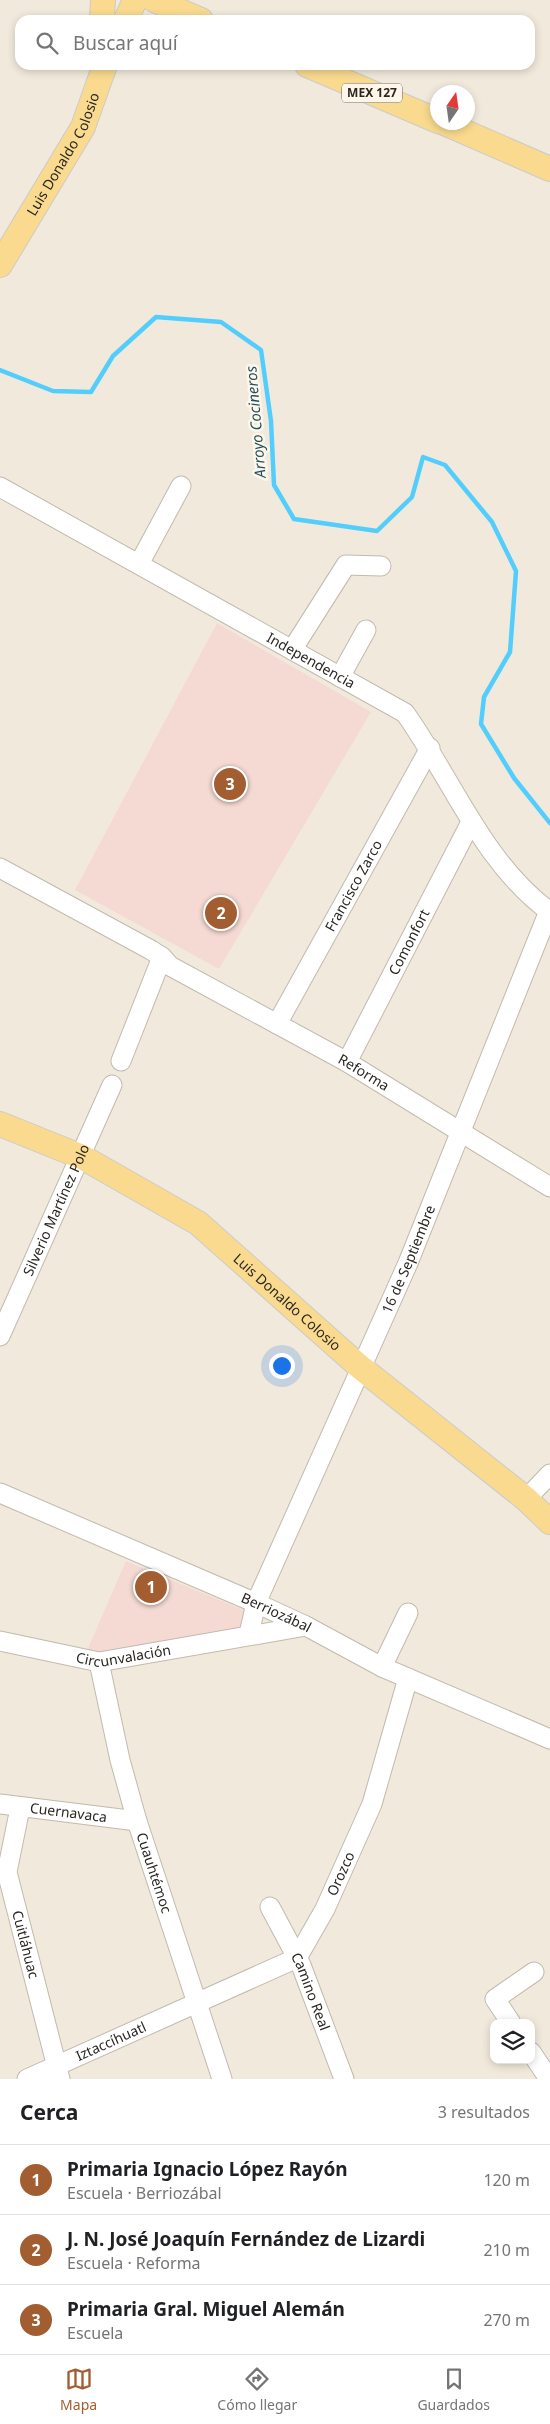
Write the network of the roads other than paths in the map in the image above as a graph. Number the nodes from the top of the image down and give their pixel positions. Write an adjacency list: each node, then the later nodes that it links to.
1 (103, 0): 4 (main road)
2 (134, 0): 5 (main road)
3 (154, 0): 6 (main road)
4 (102, 15)
5 (128, 15)
6 (189, 15)
7 (103, 70): 12 (main road, Luis Donaldo Colosio)
8 (319, 70): 9 (main road, MEX 127)
9 (430, 118)
10 (460, 130): 11 (main road)
11 (550, 169)
12 (7, 245): 13 (main road, Luis Donaldo Colosio)
13 (0, 266)
14 (181, 486): 16 (street)
15 (0, 487): 16 (street, Independencia)
16 (139, 564): 19 (street, Independencia)
17 (381, 566): 19 (street)
18 (366, 630): 20 (street)
19 (292, 650): 20 (street, Independencia)
20 (340, 677): 21 (street, Independencia)
21 (430, 748): 22 (street, Independencia); 27 (street, Francisco Zarco)
22 (471, 822): 25 (street, Independencia); 29 (street, Comonfort)
23 (0, 868): 26 (street, Reforma)
24 (0, 881): 26 (street, Reforma)
25 (549, 912): 32 (street, 16 de Septiembre)
26 (163, 963): 27 (street, Reforma); 28 (street)
27 (277, 1024): 29 (street, Reforma)
28 (121, 1061)
29 (348, 1062): 32 (street, Reforma)
30 (112, 1084): 33 (street, Silverio Martínez Polo)
31 (0, 1124): 33 (main road, Luis Donaldo Colosio)
32 (459, 1131): 34 (street, Reforma); 36 (street, 16 de Septiembre)
33 (82, 1157): 35 (street, Silverio Martínez Polo); 36 (main road, Luis Donaldo Colosio)
34 (550, 1187)
35 (0, 1336)
36 (360, 1367): 39 (main road, Luis Donaldo Colosio); 41 (street, 16 de Septiembre)
37 (550, 1474): 39 (street)
38 (0, 1493): 41 (street, Berriozábal)
39 (526, 1500): 40 (main road, Luis Donaldo Colosio)
40 (550, 1522)
41 (256, 1603): 43 (street, Berriozábal); 44 (street)
42 (408, 1613): 47 (street)
43 (306, 1626): 44 (street, Circunvalación); 47 (street, Berriozábal)
44 (249, 1634): 46 (street, Circunvalación)
45 (0, 1640): 46 (street, Circunvalación)
46 (99, 1662): 52 (street, Cuauhtémoc)
47 (382, 1667): 48 (street, Berriozábal)
48 (408, 1678): 49 (street, Berriozábal); 54 (street, Orozco)
49 (550, 1739)
50 (0, 1804): 51 (street, Cuernavaca)
51 (20, 1808): 52 (street, Cuernavaca); 59 (street, Cuitláhuac)
52 (137, 1822): 56 (street, Cuauhtémoc)
53 (270, 1907): 54 (street, Camino Real)
54 (297, 1958): 56 (street); 62 (street, Camino Real)
55 (534, 1972): 57 (street)
56 (196, 2004): 59 (street, Iztaccíhuatl); 61 (street, Cuauhtémoc)
57 (509, 2019)
58 (535, 2058): 63 (street)
59 (58, 2073): 60 (street, Iztaccíhuatl)
60 (27, 2079)
61 (222, 2079)
62 (344, 2079)
63 (549, 2079)

